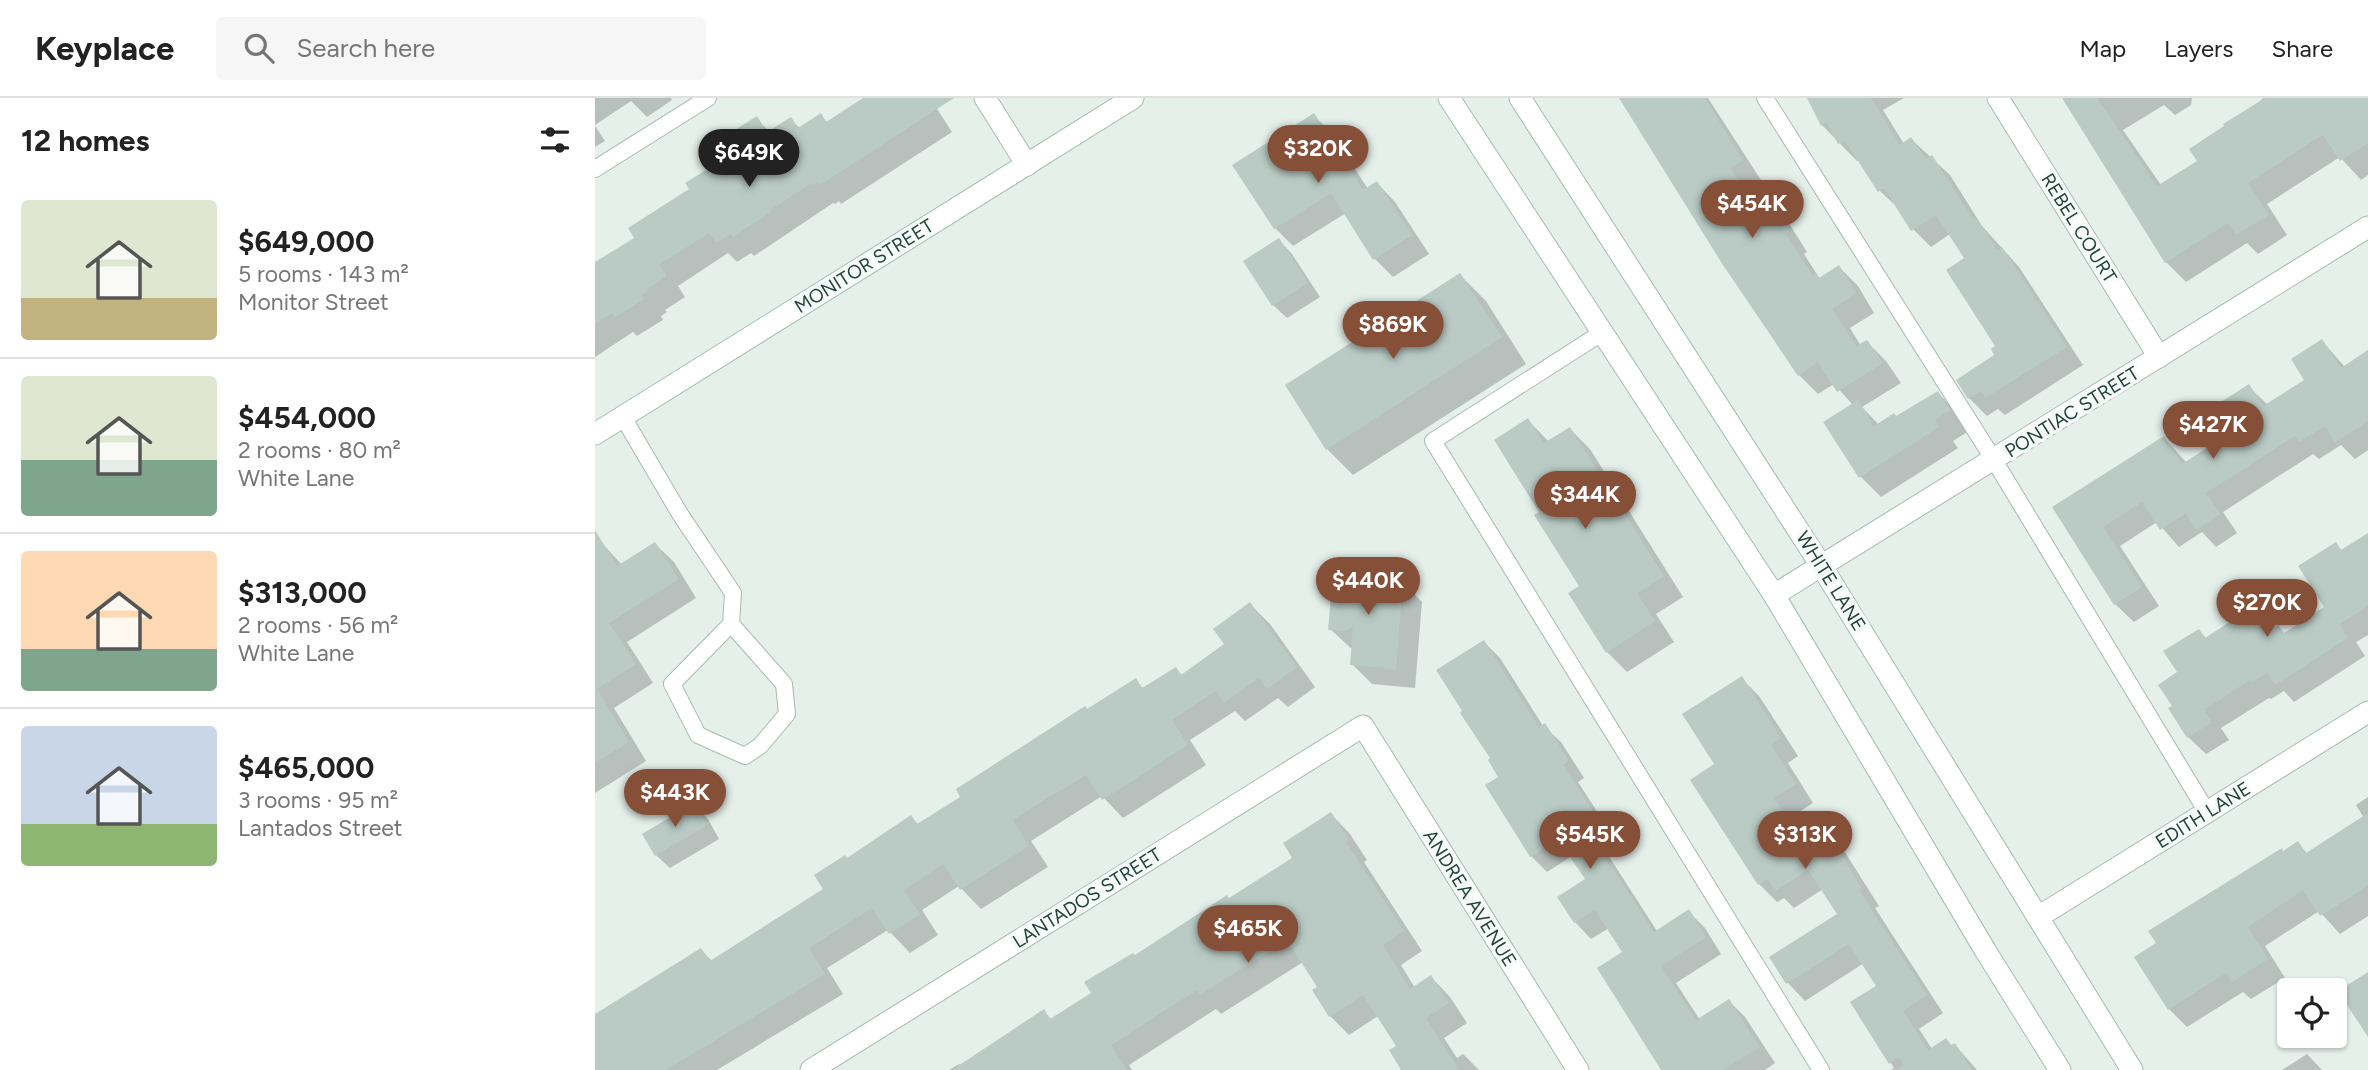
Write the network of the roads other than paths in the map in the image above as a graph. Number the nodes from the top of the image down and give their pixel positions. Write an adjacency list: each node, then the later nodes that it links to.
1 (708, 98): 9 (lane)
2 (985, 98): 8 (street)
3 (1133, 98): 8 (street, MONITOR STREET)
4 (1449, 98): 11 (street)
5 (1520, 98): 16 (street, WHITE LANE)
6 (1765, 98): 15 (lane)
7 (1998, 98): 12 (street, REBEL COURT)
8 (1027, 165): 13 (street, MONITOR STREET)
9 (595, 169)
10 (2368, 227): 12 (street, PONTIAC STREET)
11 (1603, 332): 17 (street); 25 (lane)
12 (2159, 357): 15 (street, PONTIAC STREET)
13 (623, 416): 14 (street, MONITOR STREET); 18 (lane)
14 (595, 434)
15 (1994, 460): 16 (street, PONTIAC STREET); 21 (lane)
16 (1822, 566): 17 (street, PONTIAC STREET); 22 (street, WHITE LANE)
17 (1774, 594): 26 (street)
18 (731, 624): 18 (lane)
19 (2368, 712): 21 (street, EDITH LANE)
20 (1363, 726): 23 (street, LANTADOS STREET); 24 (street, ANDREA AVENUE)
21 (2207, 812): 22 (street, EDITH LANE)
22 (2038, 917): 27 (street, WHITE LANE)
23 (811, 1070)
24 (1577, 1070)
25 (1821, 1070)
26 (2060, 1070)
27 (2132, 1070)

